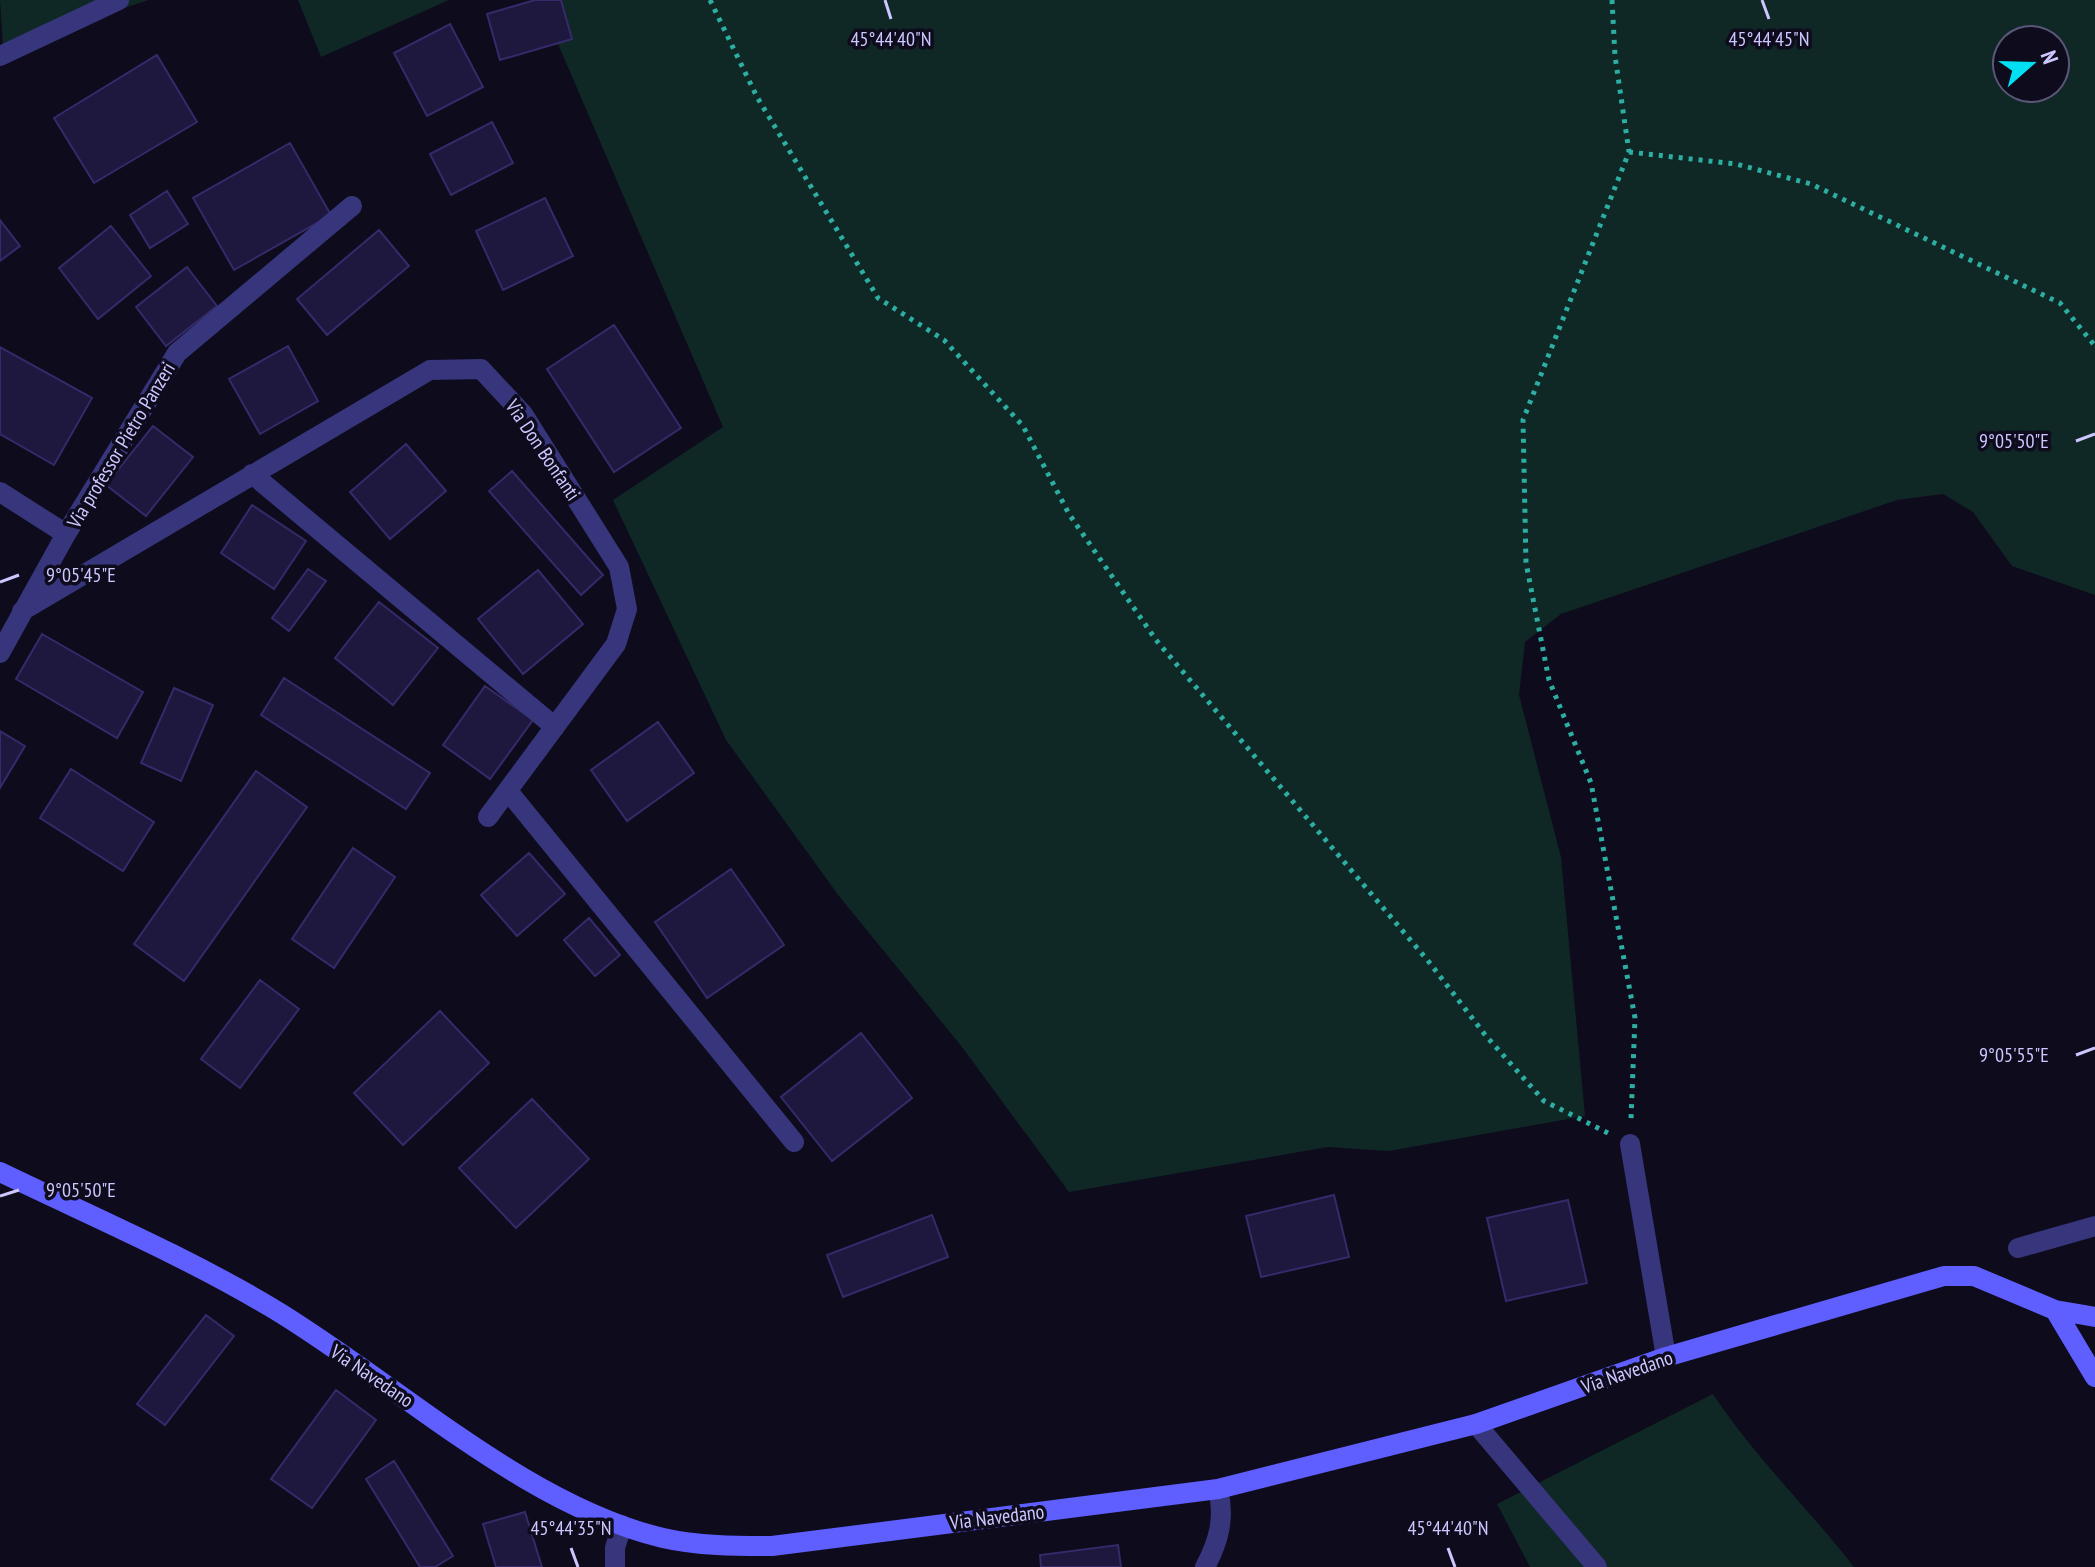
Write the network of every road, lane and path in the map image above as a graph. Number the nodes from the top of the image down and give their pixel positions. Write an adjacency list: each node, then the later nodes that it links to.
1 (119, 0): 4 (street)
2 (710, 0): 17 (path)
3 (1612, 0): 5 (path)
4 (0, 56)
5 (1629, 152): 7 (path); 17 (path)
6 (352, 206): 10 (street, Via professor Pietro Panzeri)
7 (2095, 346)
8 (252, 474): 11 (street, Via Don Bonfanti); 13 (street); 13 (street, Via Don Bonfanti)
9 (0, 492): 10 (street)
10 (66, 534): 11 (street, Via professor Pietro Panzeri)
11 (22, 611): 12 (street, Via professor Pietro Panzeri)
12 (0, 653)
13 (555, 727): 14 (street, Via Don Bonfanti)
14 (508, 791): 15 (street, Via Don Bonfanti); 16 (street)
15 (488, 817)
16 (794, 1142)
17 (1630, 1144): 23 (street)
18 (0, 1172): 27 (street, Via Navedano)
19 (2095, 1226): 20 (street)
20 (2018, 1248)
21 (2055, 1310): 22 (street, Via Navedano); 23 (street, Via Navedano); 24 (street)
22 (2095, 1317)
23 (1666, 1357): 25 (street, Via Navedano)
24 (2095, 1377)
25 (1476, 1424): 26 (street, Via Navedano); 30 (street)
26 (1218, 1489): 27 (street, Via Navedano); 29 (street)
27 (622, 1525): 28 (street)
28 (615, 1567)
29 (1205, 1567)
30 (1597, 1567)

